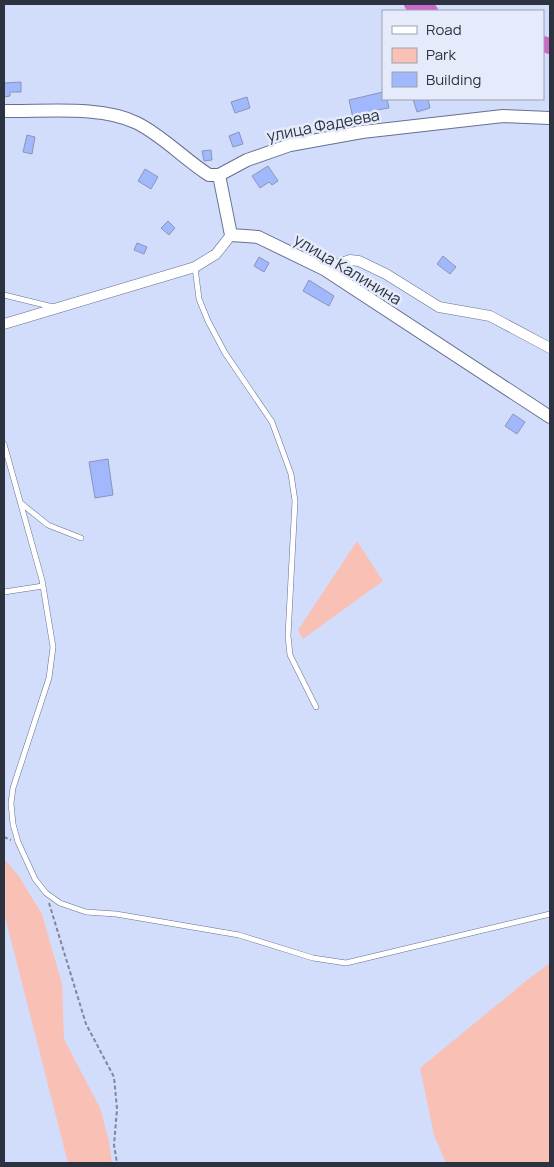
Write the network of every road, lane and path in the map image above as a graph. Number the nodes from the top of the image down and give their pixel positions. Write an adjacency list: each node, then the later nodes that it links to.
1 (4, 111): 3 (street)
2 (550, 118): 3 (street, улица Фадеева)
3 (219, 175): 4 (street)
4 (231, 234): 5 (street); 6 (street, улица Калинина)
5 (195, 267): 8 (street); 17 (lane)
6 (324, 269): 10 (street); 11 (street, улица Калинина)
7 (4, 295): 8 (lane)
8 (56, 308): 9 (street)
9 (4, 324)
10 (550, 348)
11 (550, 417)
12 (4, 444): 13 (lane)
13 (22, 503): 14 (lane); 15 (lane)
14 (82, 538)
15 (43, 586): 16 (lane); 18 (lane)
16 (4, 592)
17 (316, 707)
18 (46, 893): 19 (lane); 20 (path)
19 (550, 914)
20 (117, 1163)

